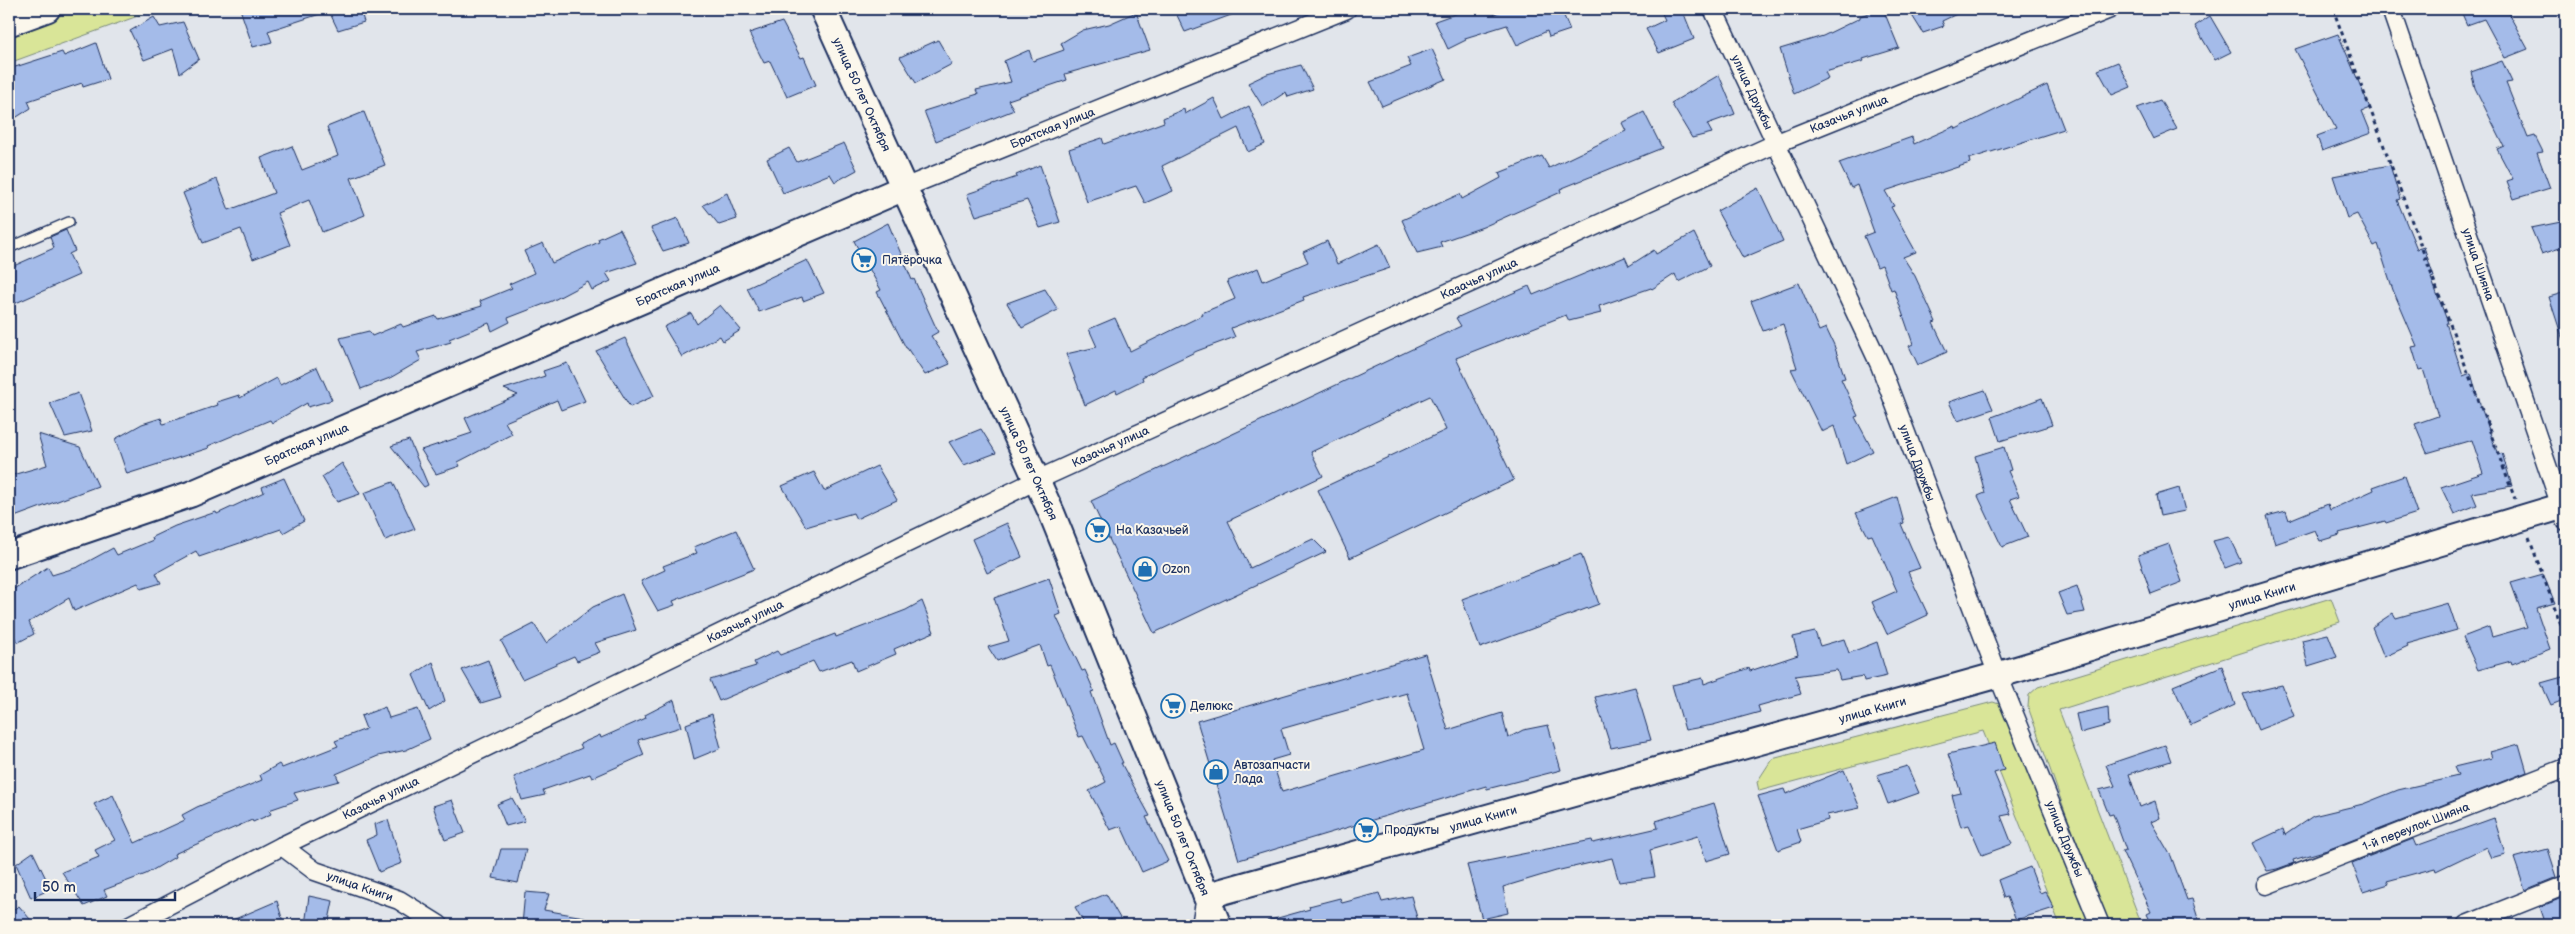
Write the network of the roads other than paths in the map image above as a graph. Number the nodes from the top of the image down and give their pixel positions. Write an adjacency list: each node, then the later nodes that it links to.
1 (47, 9): 7 (street)
2 (823, 9): 9 (street, улица 50 лет Октября)
3 (1347, 9): 9 (street, Братская улица)
4 (1713, 9): 8 (street, улица Дружбы)
5 (2110, 9): 8 (street, Казачья улица)
6 (2391, 9): 13 (street, улица Шияна)
7 (9, 23)
8 (1777, 143): 12 (street, Казачья улица); 15 (street, улица Дружбы)
9 (906, 187): 12 (street, улица 50 лет Октября); 14 (street, Братская улица)
10 (70, 222): 11 (lane)
11 (9, 248)
12 (1035, 481): 17 (street, Казачья улица); 20 (street, улица 50 лет Октября)
13 (2565, 511): 15 (street, улица Книги)
14 (9, 556)
15 (1998, 675): 20 (street, улица Книги); 25 (street, улица Дружбы)
16 (2566, 768): 18 (street, 1-й переулок Шияна)
17 (282, 846): 21 (street, Казачья улица); 22 (street, улица Книги)
18 (2266, 885)
19 (2566, 885): 26 (street)
20 (1206, 896): 23 (street); 24 (street, улица 50 лет Октября)
21 (130, 925)
22 (439, 925)
23 (1201, 925)
24 (1218, 925)
25 (2100, 925)
26 (2466, 925)

